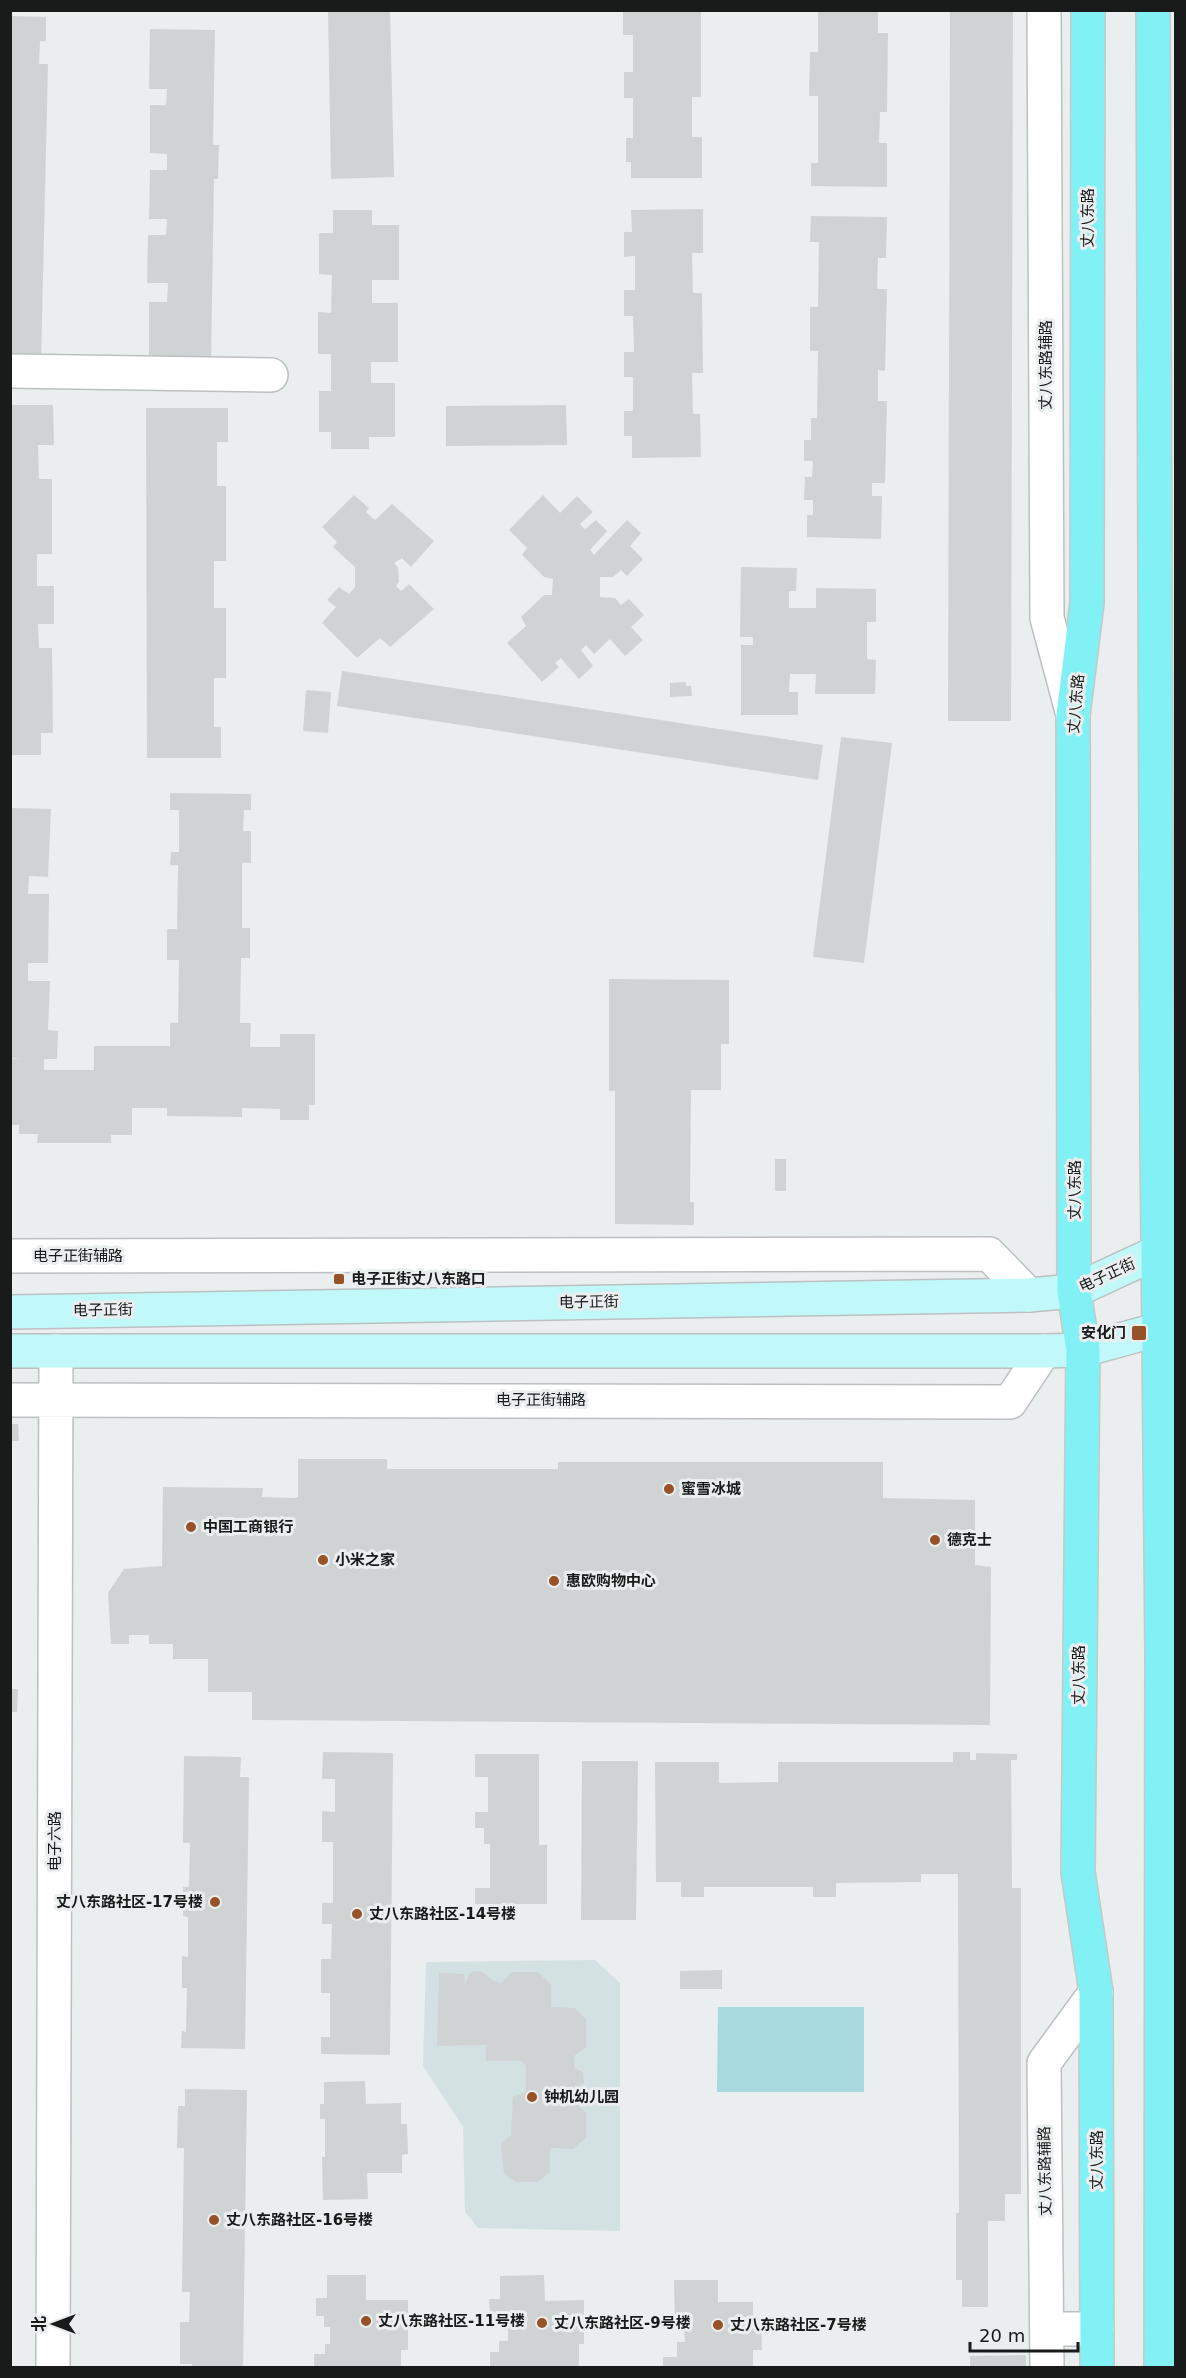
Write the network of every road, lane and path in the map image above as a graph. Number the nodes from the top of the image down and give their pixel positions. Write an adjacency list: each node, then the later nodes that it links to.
1 (1044, 10): 6 (street, 丈八东路辅路)
2 (1088, 10): 6 (main road, 丈八东路)
3 (1153, 10): 7 (main road)
4 (10, 371): 5 (street)
5 (271, 375)
6 (1073, 715): 9 (main road, 丈八东路)
7 (1167, 1250): 9 (main road, 电子正街); 12 (main road)
8 (10, 1256): 10 (street, 电子正街辅路)
9 (1074, 1291): 10 (main road, 电子正街); 13 (main road, 丈八东路)
10 (1029, 1295): 11 (main road, 电子正街)
11 (10, 1312)
12 (1168, 1329): 13 (main road); 25 (main road)
13 (1083, 1350): 16 (main road); 19 (main road, 丈八东路)
14 (10, 1351): 15 (main road)
15 (56, 1351): 16 (main road); 18 (street, 电子六路)
16 (1044, 1351): 18 (street, 电子正街辅路)
17 (10, 1400): 18 (street, 电子正街辅路)
18 (56, 1400): 22 (street, 电子六路)
19 (1096, 1992): 20 (street, 丈八东路辅路); 21 (main road, 丈八东路)
20 (1047, 2329): 21 (street); 23 (street, 丈八东路辅路)
21 (1097, 2329): 24 (main road, 丈八东路)
22 (53, 2367)
23 (1047, 2367)
24 (1097, 2367)
25 (1161, 2367)

